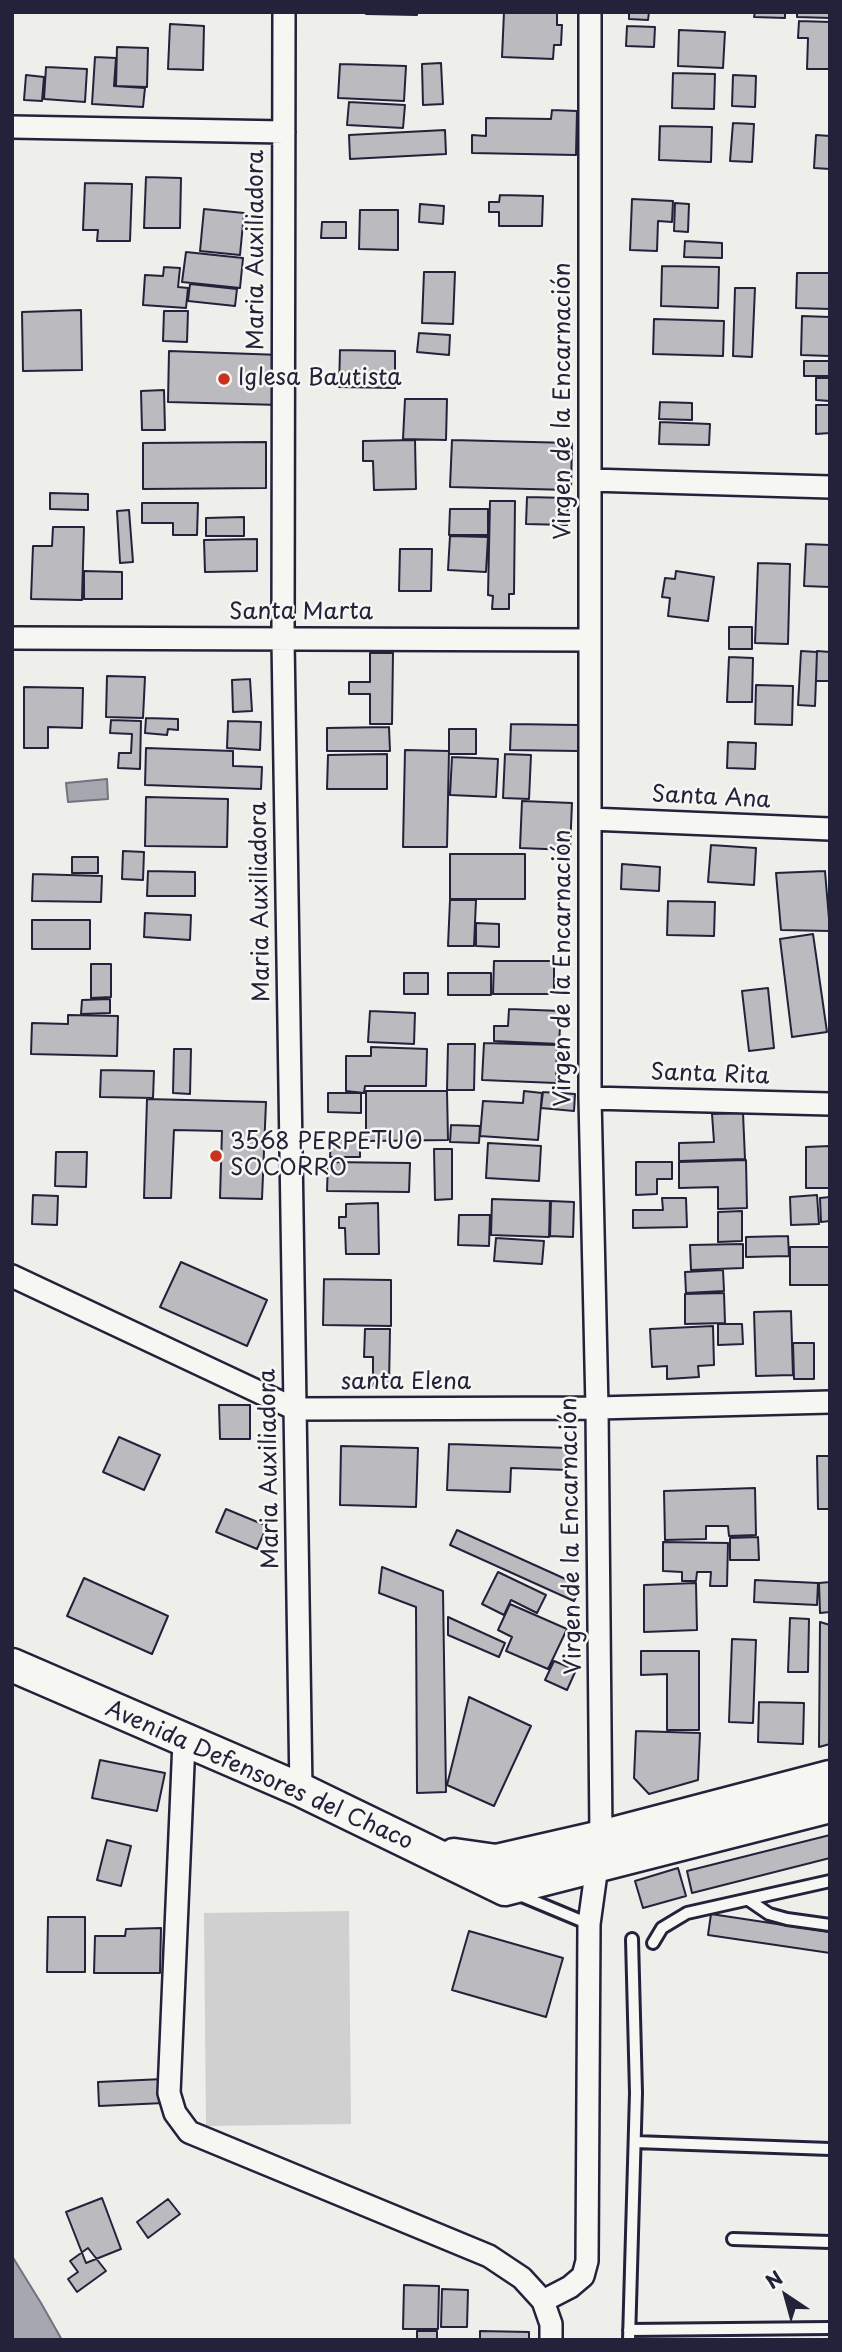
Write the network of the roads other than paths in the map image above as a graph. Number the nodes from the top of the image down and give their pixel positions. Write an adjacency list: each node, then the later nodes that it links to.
1 (284, 12): 4 (street, Maria Auxiliadora)
2 (590, 12): 5 (street, Virgen de la Encarnación)
3 (12, 127): 4 (street)
4 (284, 132): 8 (street, Maria Auxiliadora)
5 (590, 480): 6 (street); 9 (street, Virgen de la Encarnación)
6 (830, 487)
7 (12, 638): 8 (street, Santa Marta)
8 (283, 640): 9 (street, Santa Marta); 17 (street, Maria Auxiliadora)
9 (590, 640): 10 (street, Virgen de la Encarnación)
10 (590, 819): 11 (street, Santa Ana); 12 (street, Virgen de la Encarnación)
11 (830, 829)
12 (590, 1098): 13 (street, Santa Rita); 16 (street, Virgen de la Encarnación)
13 (830, 1104)
14 (12, 1276): 17 (street, santa Elena)
15 (830, 1402): 16 (street, santa Elena)
16 (597, 1408): 17 (street, santa Elena); 24 (street, Virgen de la Encarnación)
17 (295, 1409): 21 (street, Maria Auxiliadora)
18 (12, 1665): 19 (main road, Avenida Defensores del Chaco)
19 (184, 1741): 21 (main road, Avenida Defensores del Chaco); 36 (street)
20 (830, 1777): 24 (main road)
21 (301, 1790): 23 (main road, Avenida Defensores del Chaco)
22 (830, 1806): 24 (main road)
23 (425, 1850): 24 (main road); 26 (main road, Avenida Defensores del Chaco)
24 (599, 1852): 26 (main road); 28 (street, Virgen de la Encarnación)
25 (830, 1881): 27 (lane)
26 (505, 1889): 28 (lane)
27 (750, 1901): 29 (lane); 31 (lane)
28 (589, 1924): 36 (street, Virgen de la Encarnación)
29 (830, 1925)
30 (632, 1940): 32 (lane)
31 (653, 1943)
32 (635, 2142): 33 (lane); 38 (lane)
33 (830, 2148)
34 (733, 2239): 35 (lane)
35 (830, 2242)
36 (543, 2301): 39 (street)
37 (830, 2328): 38 (lane)
38 (629, 2335)
39 (551, 2340)

